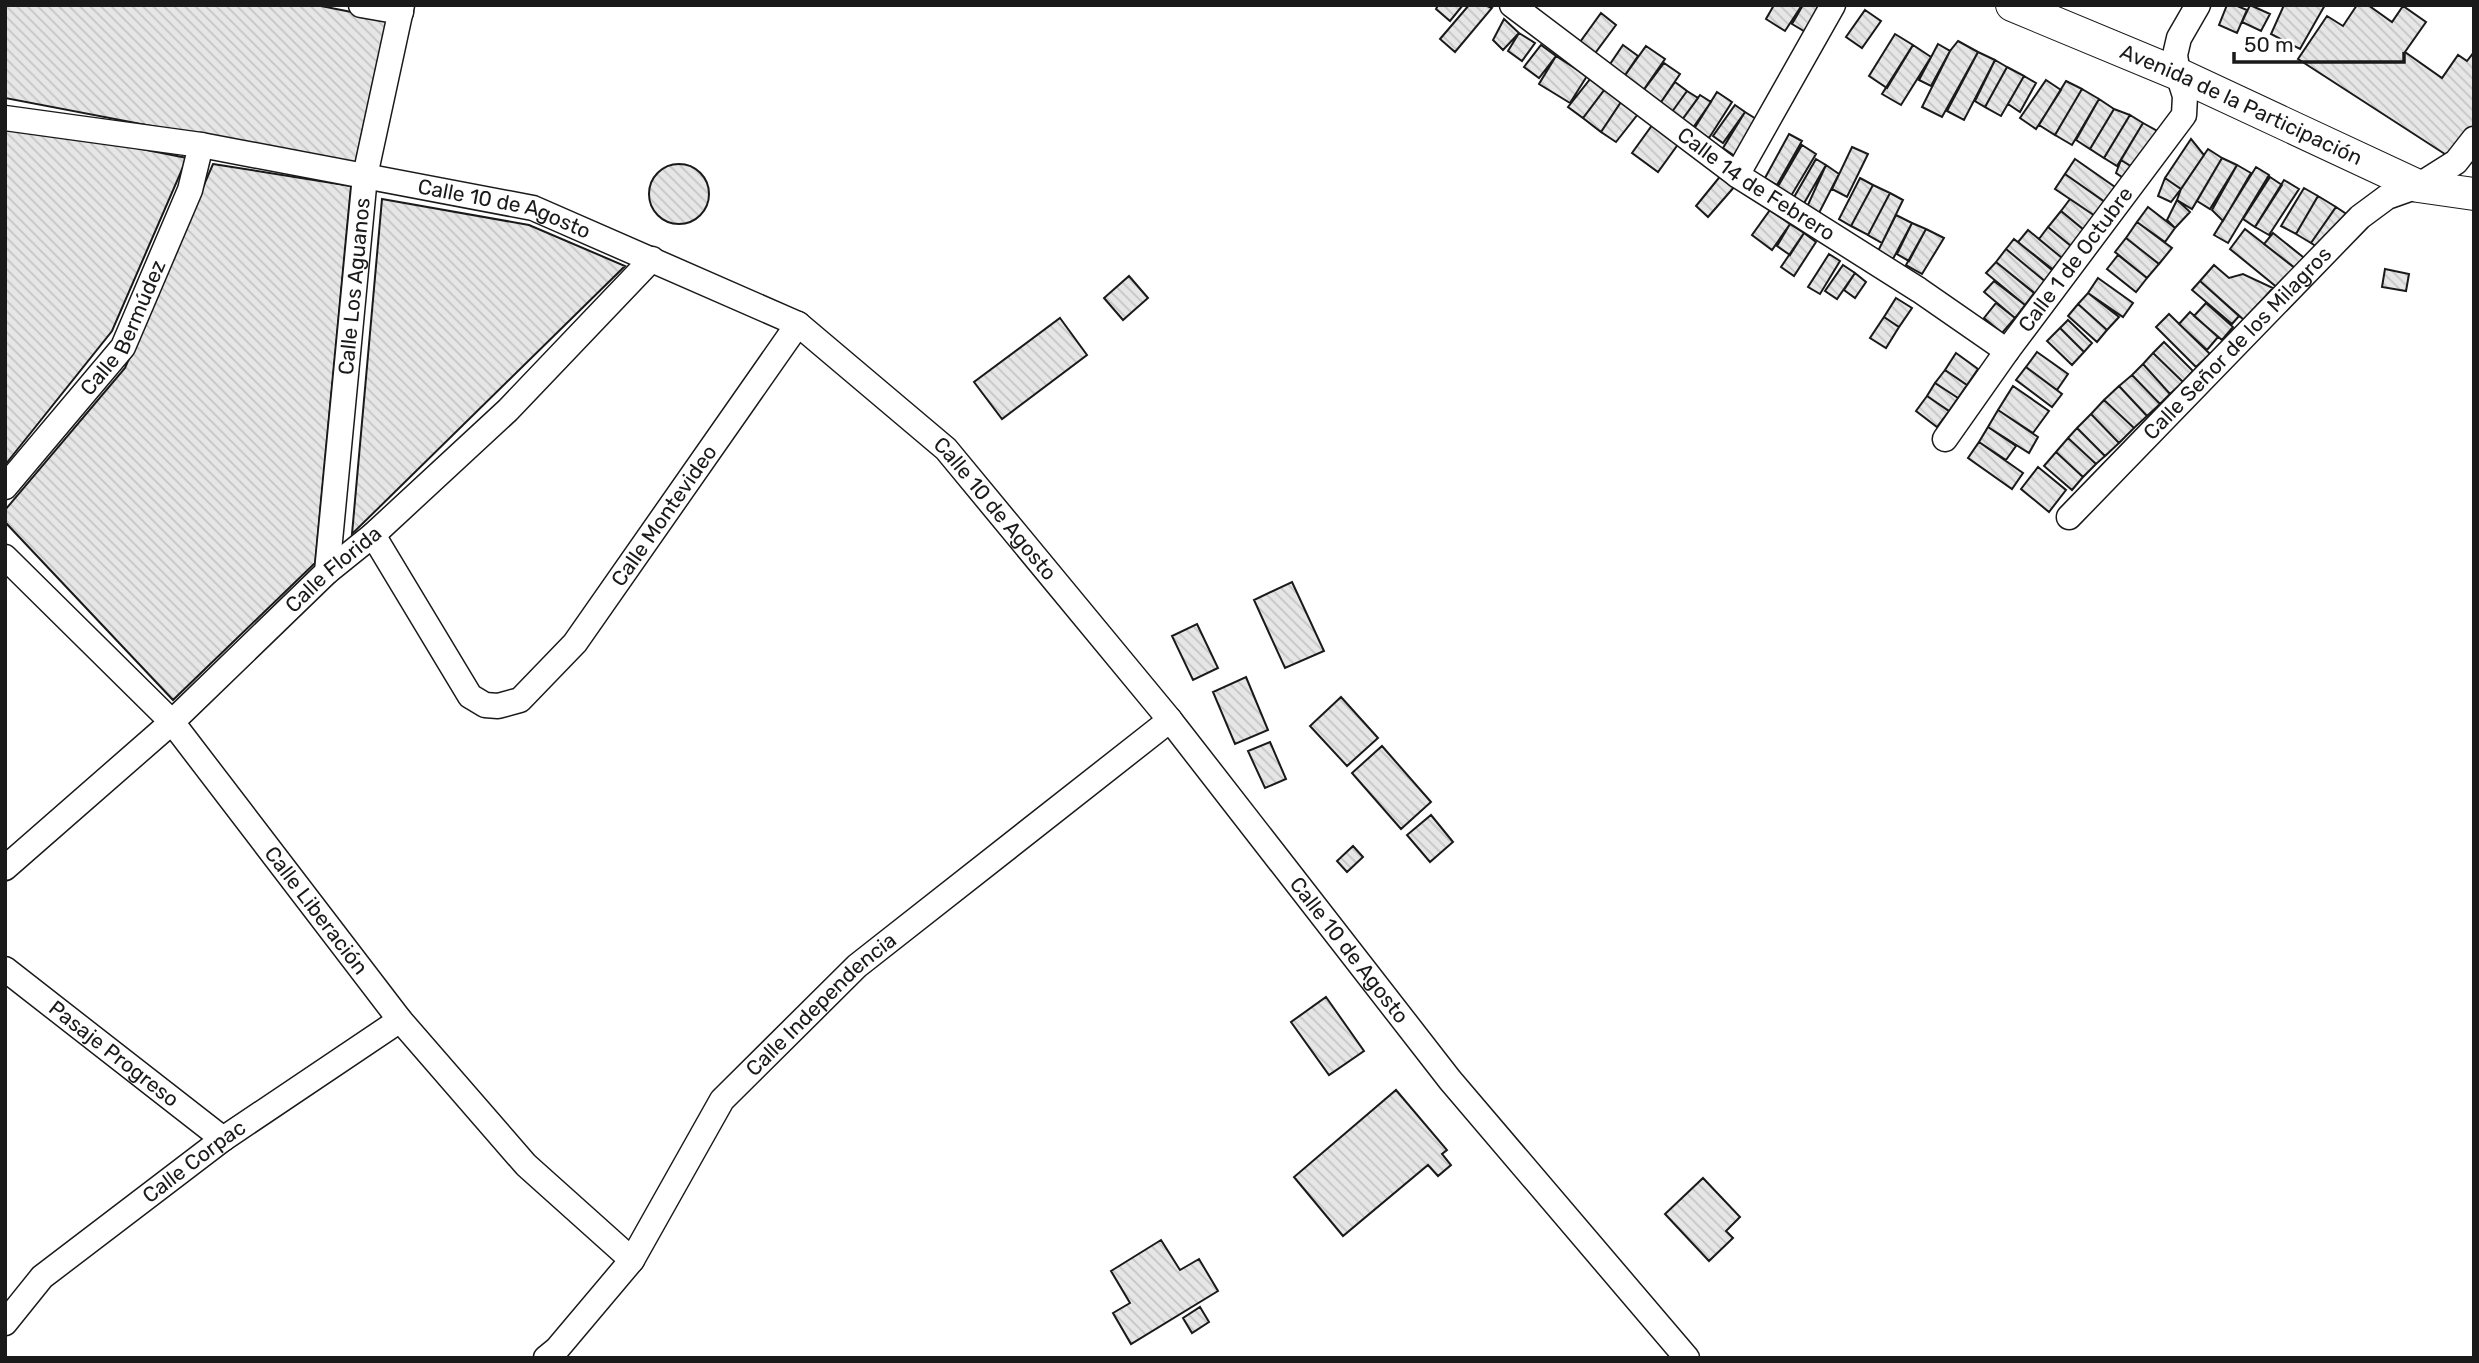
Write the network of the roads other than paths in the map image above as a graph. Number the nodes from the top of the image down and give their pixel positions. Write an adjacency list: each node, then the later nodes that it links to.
1 (361, 5): 6 (street)
2 (1833, 5): 11 (street)
3 (2012, 5): 7 (main road, Avenida de la Participación)
4 (2198, 5): 7 (street, Calle 1 de Octubre)
5 (1519, 7): 11 (street, Calle 14 de Febrero)
6 (402, 9): 12 (street, Calle Los Aguanos)
7 (2178, 74): 13 (main road, Avenida de la Participación); 17 (street, Calle 1 de Octubre)
8 (5, 118): 10 (street, Calle 10 de Agosto)
9 (2474, 139): 13 (street, Calle Señor de los Milagros)
10 (201, 145): 12 (street, Calle 10 de Agosto); 19 (street, Calle Bermúdez)
11 (1737, 175): 17 (street, Calle 14 de Febrero)
12 (365, 176): 15 (street, Calle 10 de Agosto); 23 (street, Calle Los Aguanos)
13 (2418, 187): 14 (main road, Avenida de la Participación); 20 (street, Calle Señor de los Milagros)
14 (2474, 194)
15 (652, 259): 16 (street, Calle 10 de Agosto); 21 (street, Calle Florida)
16 (798, 324): 21 (street, Calle Montevideo); 24 (street, Calle 10 de Agosto)
17 (2007, 351): 18 (street, Calle 1 de Octubre)
18 (1945, 439)
19 (5, 487)
20 (2069, 517)
21 (373, 535): 23 (street, Calle Florida)
22 (5, 557): 25 (street, Calle Liberación)
23 (327, 572): 25 (street, Calle Florida)
24 (1170, 720): 30 (street, Calle Independencia); 33 (street, Calle 10 de Agosto)
25 (172, 722): 26 (street, Calle Florida); 28 (street, Calle Liberación)
26 (5, 868)
27 (5, 969): 29 (street, Pasaje Progreso)
28 (400, 1020): 29 (street, Calle Corpac); 30 (street, Calle Liberación)
29 (223, 1139): 31 (street, Calle Corpac)
30 (632, 1260): 32 (street, Calle Independencia)
31 (5, 1323)
32 (546, 1358)
33 (1687, 1358)

